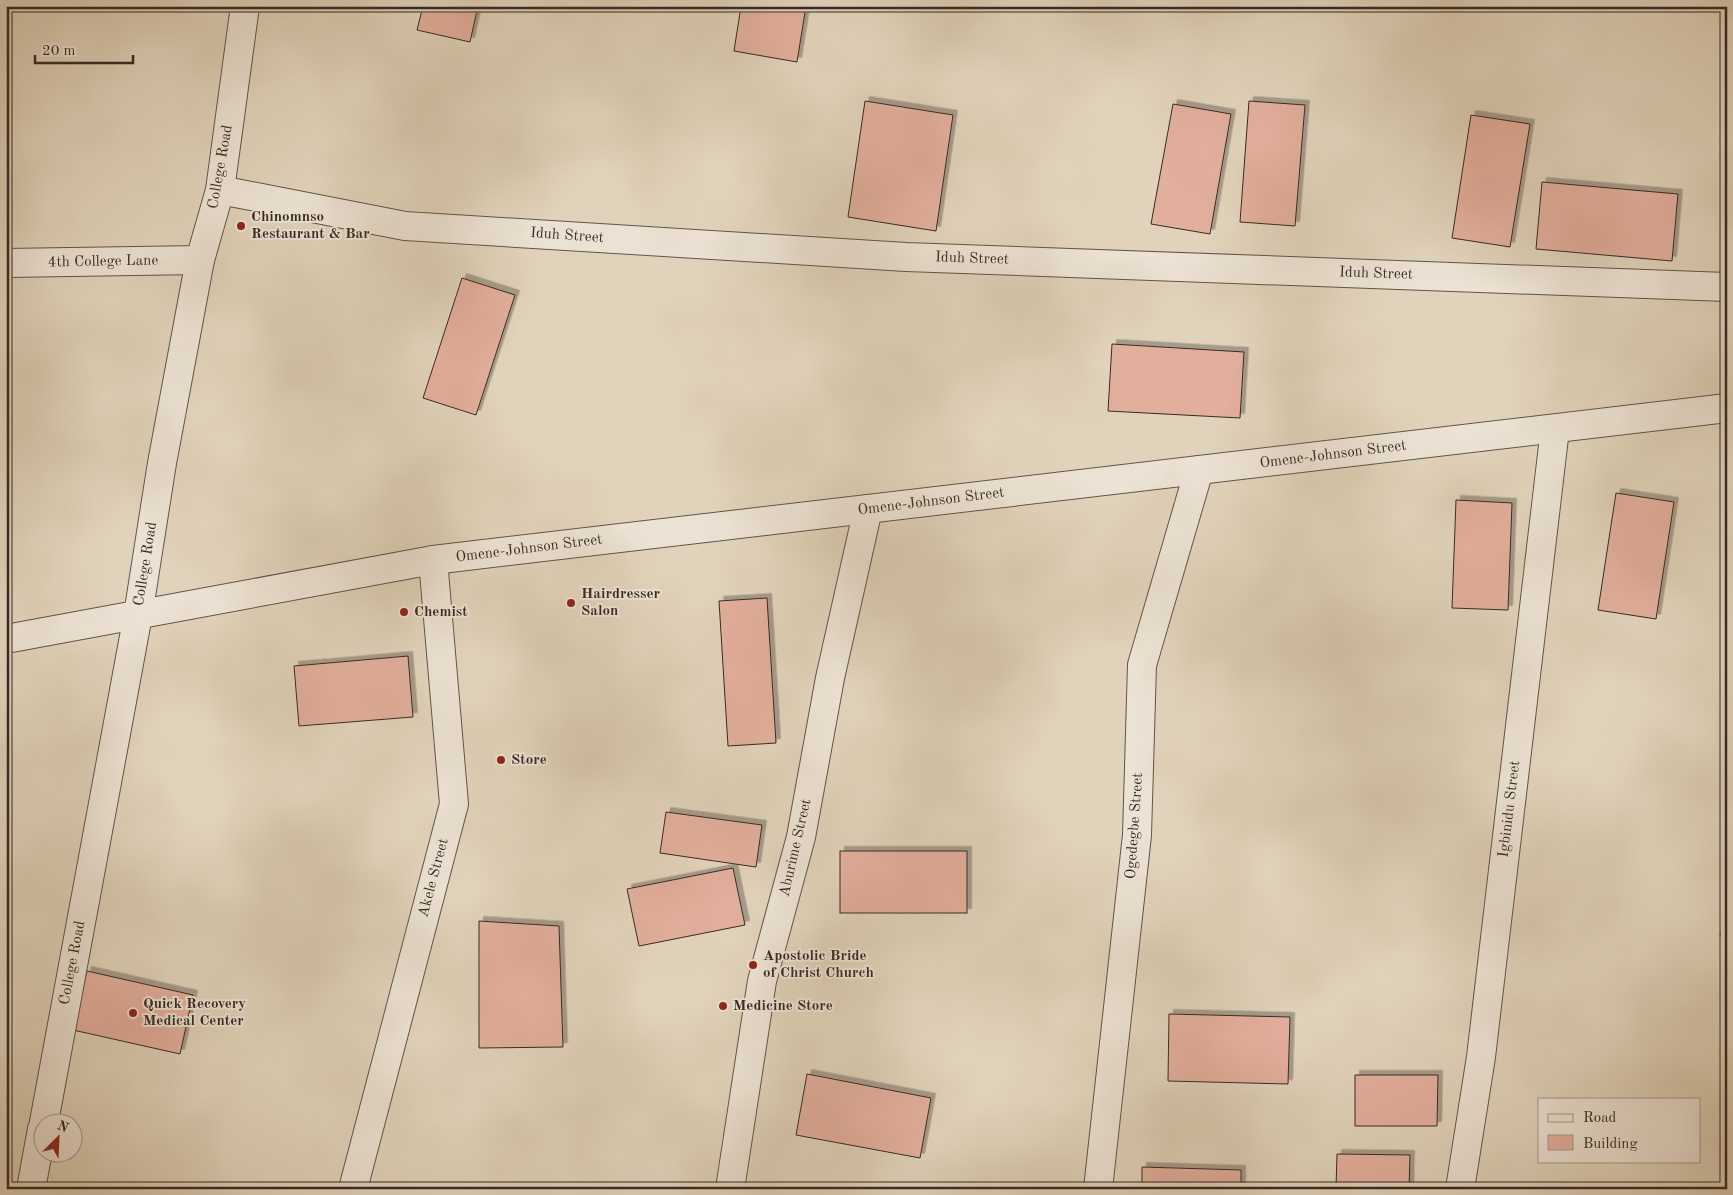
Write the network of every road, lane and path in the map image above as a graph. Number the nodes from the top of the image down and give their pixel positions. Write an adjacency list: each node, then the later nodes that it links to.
1 (245, 6): 2 (street, College Road)
2 (220, 190): 3 (street, College Road); 5 (street, Iduh Street)
3 (200, 260): 4 (street, 4th College Lane); 11 (street, College Road)
4 (6, 263)
5 (1727, 287)
6 (1727, 408): 7 (street, Omene-Johnson Street)
7 (1555, 429): 8 (street, Omene-Johnson Street); 19 (street, Igbinidu Street)
8 (1199, 470): 9 (street, Omene-Johnson Street); 18 (street, Ogedegbe Street)
9 (868, 509): 10 (street, Omene-Johnson Street); 17 (street, Aburime Street)
10 (433, 560): 11 (street, Omene-Johnson Street); 16 (street, Akele Street)
11 (138, 616): 12 (street, Omene-Johnson Street); 13 (street, College Road)
12 (6, 639)
13 (46, 1112)
14 (36, 1162): 15 (street)
15 (31, 1189)
16 (353, 1189)
17 (730, 1189)
18 (1098, 1189)
19 (1460, 1189)

